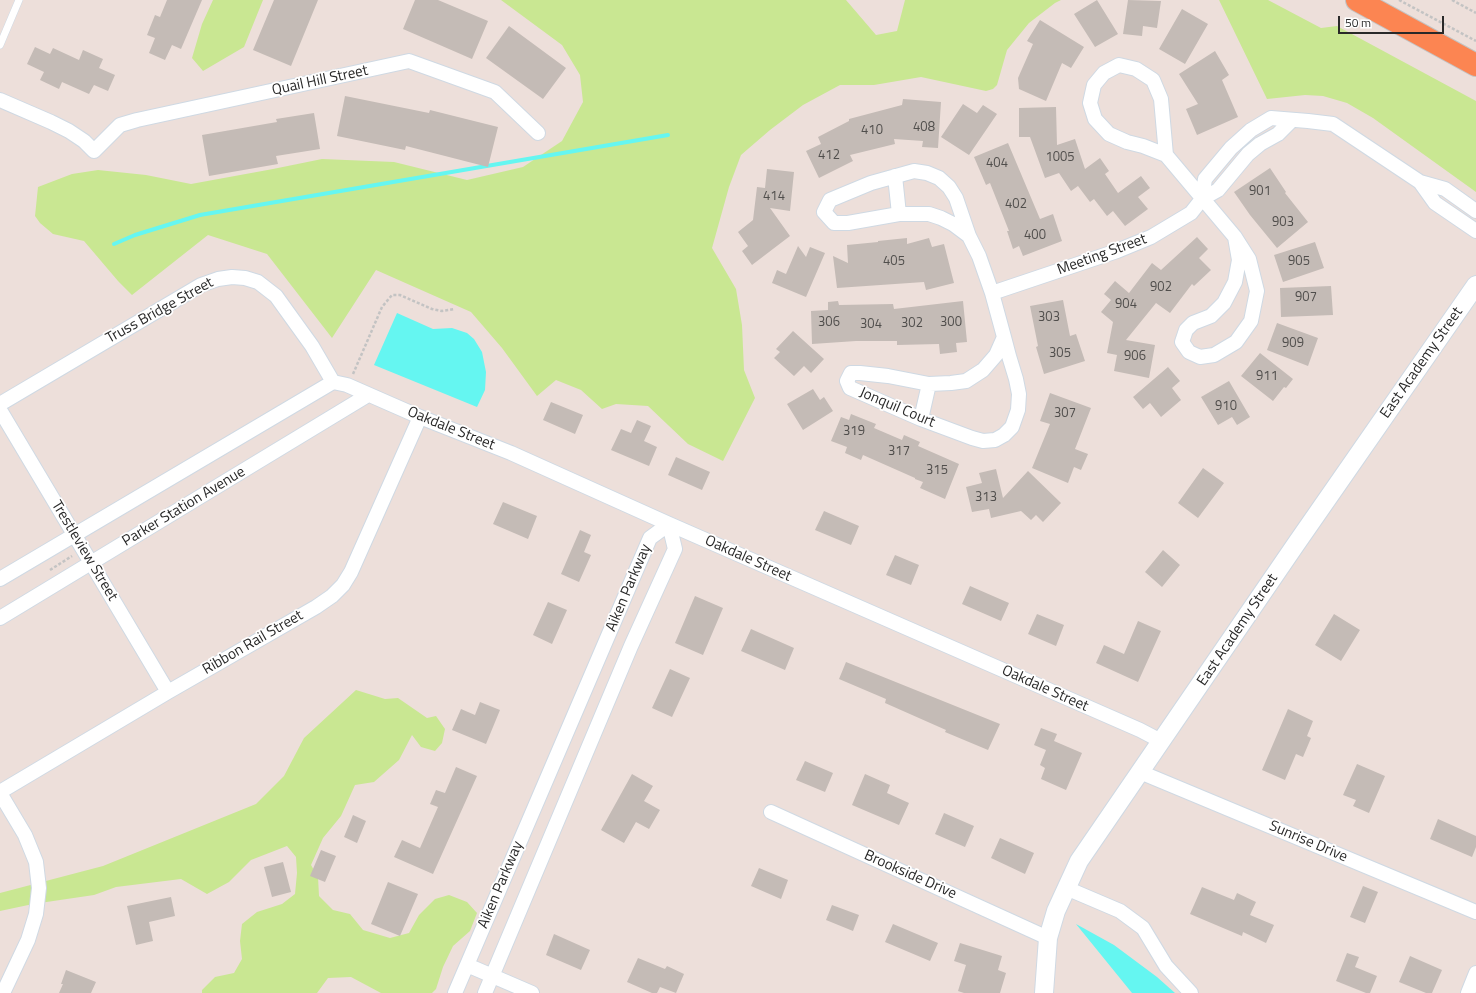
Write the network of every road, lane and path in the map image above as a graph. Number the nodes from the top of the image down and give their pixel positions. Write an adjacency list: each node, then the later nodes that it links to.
1 (19, 0): 7 (lane)
2 (1357, 0): 8 (highway)
3 (1400, 0): 6 (path)
4 (1452, 0): 5 (path)
5 (1476, 13)
6 (1476, 41)
7 (0, 45)
8 (1476, 65)
9 (0, 100): 10 (street, Quail Hill Street)
10 (538, 133)
11 (1166, 156): 11 (street); 14 (street)
12 (895, 176): 16 (street); 16 (street, Jonquil Court); 18 (street, Jonquil Court)
13 (1420, 182): 14 (street, Meeting Street); 15 (street, Meeting Street); 17 (street, Meeting Street)
14 (1202, 199): 19 (street); 21 (street, Meeting Street)
15 (1476, 211)
16 (899, 214): 18 (street)
17 (1476, 231)
18 (969, 236): 21 (street, Jonquil Court)
19 (1235, 237): 19 (street)
20 (1476, 285): 38 (street, East Academy Street)
21 (992, 293): 23 (street, Jonquil Court)
22 (455, 309): 24 (path)
23 (1004, 337): 26 (street, Jonquil Court); 31 (street, Jonquil Court)
24 (352, 376)
25 (333, 382): 27 (street, Oakdale Street); 28 (street, Truss Bridge Street); 33 (street, Parker Station Avenue)
26 (929, 384): 31 (street); 31 (street, Jonquil Court)
27 (368, 395): 30 (street, Oakdale Street); 34 (street, Parker Station Avenue)
28 (0, 404)
29 (0, 410): 33 (street, Trestleview Street)
30 (420, 417): 32 (street, Oakdale Street); 37 (street, Ribbon Rail Street)
31 (921, 419)
32 (669, 524): 38 (street, Oakdale Street); 45 (street, Aiken Parkway); 47 (street, Aiken Parkway)
33 (74, 535): 34 (street, Trestleview Street); 35 (street, Parker Station Avenue)
34 (91, 563): 36 (street, Parker Station Avenue); 37 (street, Trestleview Street)
35 (0, 579)
36 (0, 618)
37 (168, 692): 40 (street, Ribbon Rail Street)
38 (1161, 741): 39 (street, East Academy Street)
39 (1140, 772): 42 (street, East Academy Street); 43 (street, Sunrise Drive)
40 (0, 793): 48 (street)
41 (771, 812): 44 (street, Brookside Drive)
42 (1066, 888): 44 (street, East Academy Street); 53 (street)
43 (1476, 912)
44 (1048, 938): 52 (street, East Academy Street)
45 (467, 966): 47 (street); 49 (street, Aiken Parkway)
46 (1476, 973): 54 (street)
47 (492, 976): 50 (street, Aiken Parkway); 51 (street)
48 (3, 993)
49 (456, 993)
50 (485, 993)
51 (532, 993)
52 (1044, 993)
53 (1191, 993)
54 (1468, 993)

